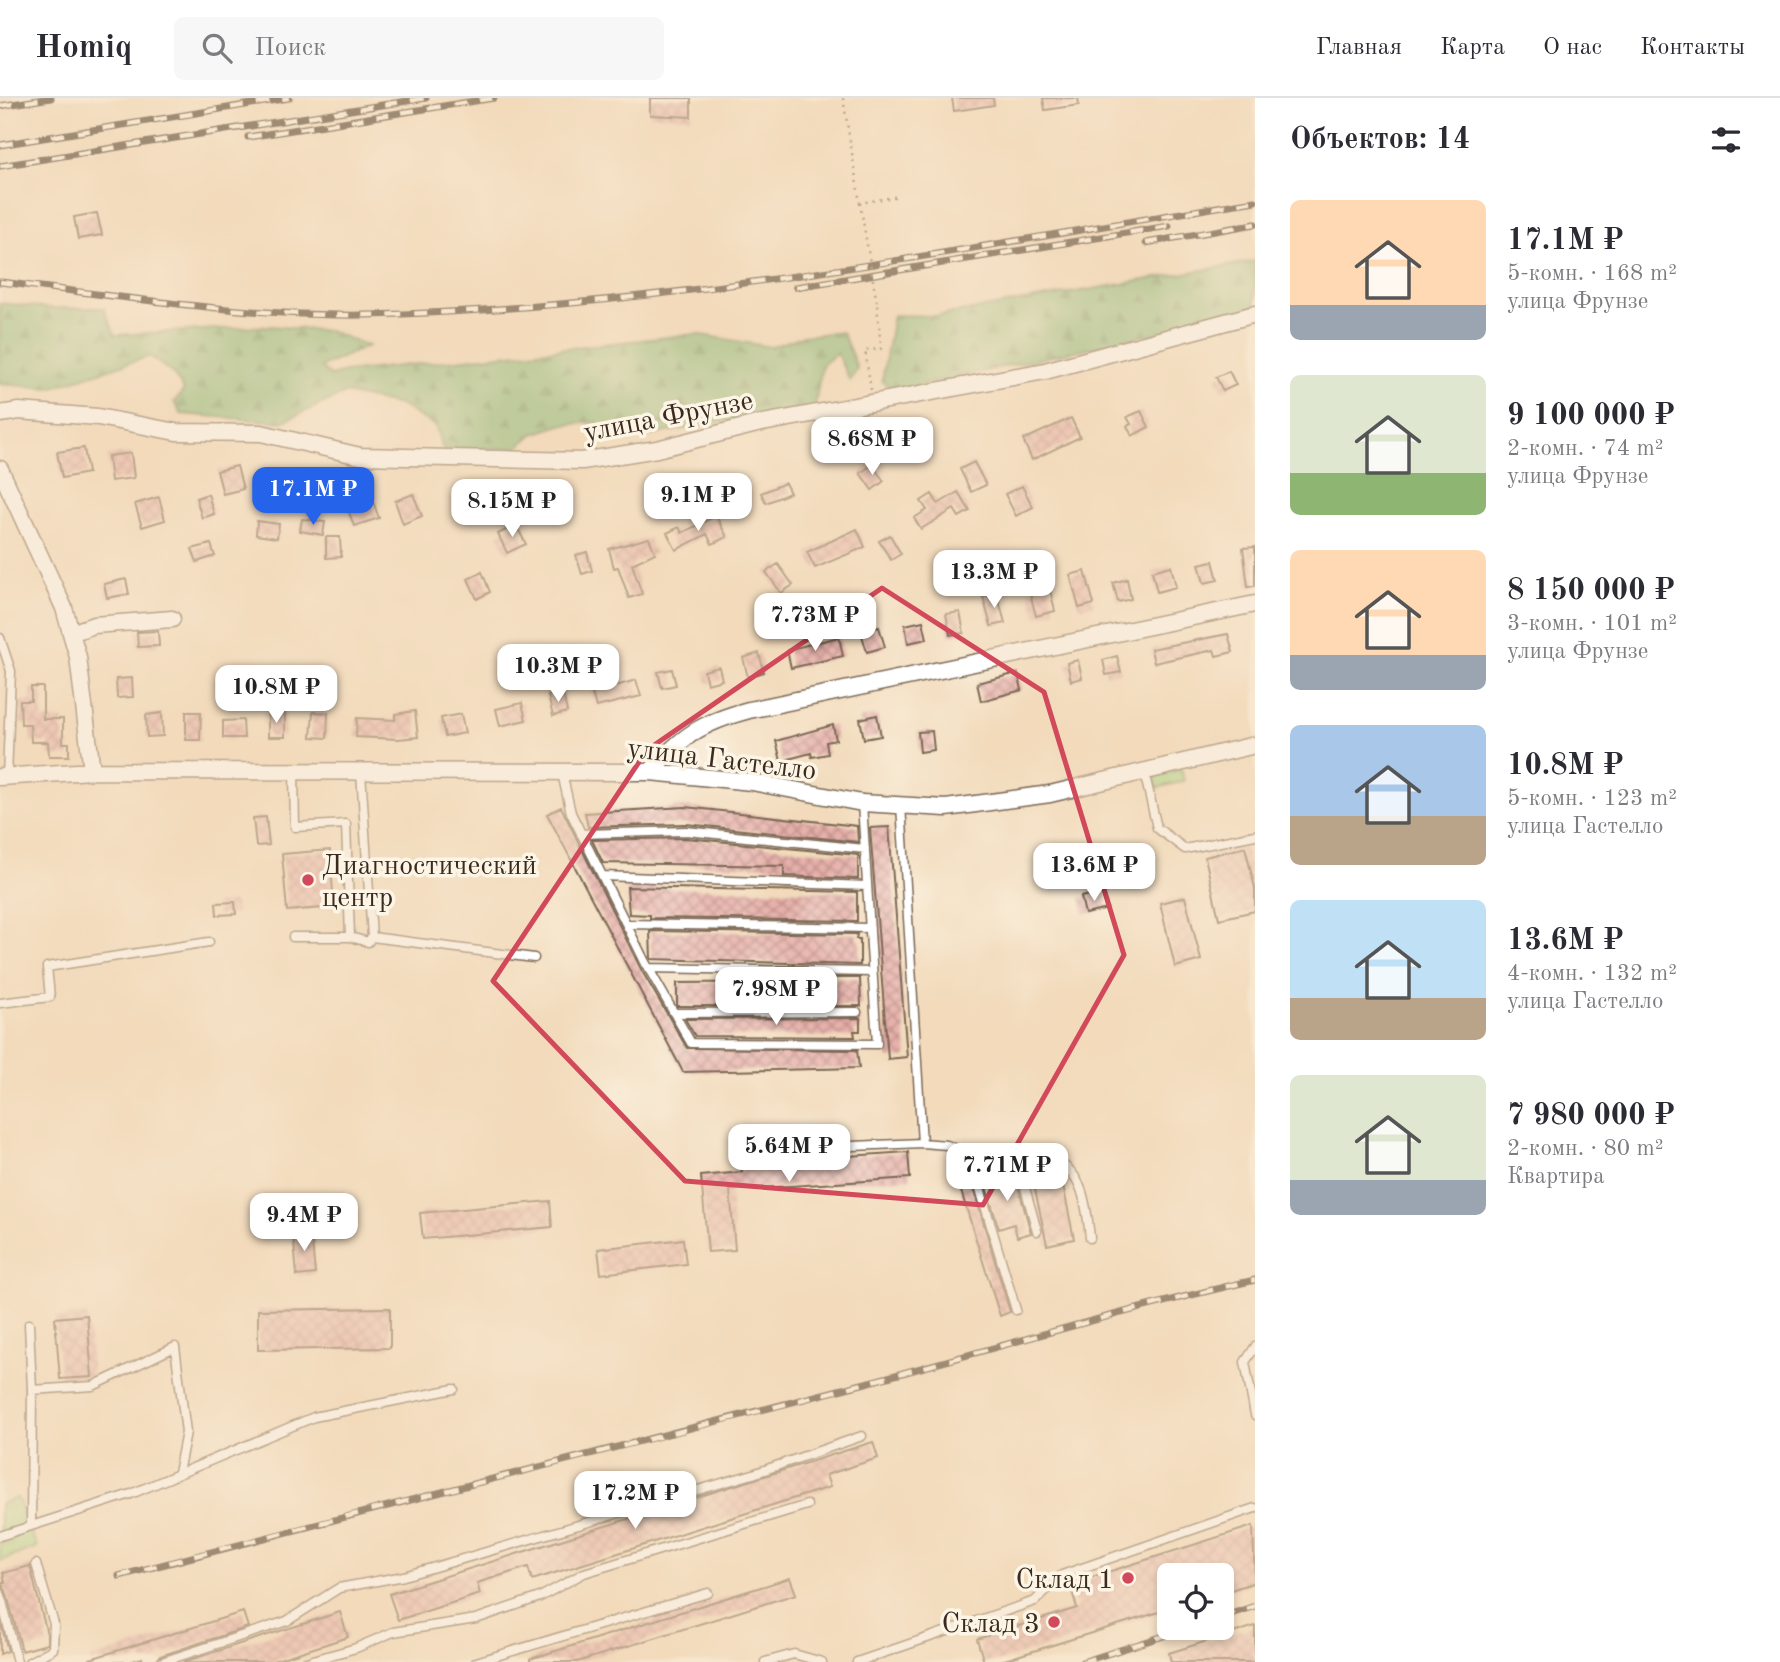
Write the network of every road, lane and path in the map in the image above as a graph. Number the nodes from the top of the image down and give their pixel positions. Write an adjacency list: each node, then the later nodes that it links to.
1 (843, 98): 3 (path)
2 (899, 196): 3 (path)
3 (860, 203): 5 (path, bridge)
4 (1255, 314): 5 (street, улица Фрунзе)
5 (874, 404): 6 (street, улица Фрунзе)
6 (0, 414)
7 (0, 469): 10 (street)
8 (1255, 604): 17 (street)
9 (172, 619): 10 (street)
10 (71, 633): 14 (street)
11 (0, 638): 19 (lane)
12 (1255, 745): 13 (street, улица Гастелло)
13 (1144, 770): 21 (street, улица Гастелло); 23 (lane)
14 (92, 771): 15 (street, улица Гастелло); 19 (street, улица Гастелло)
15 (294, 772): 16 (street, улица Гастелло); 30 (lane)
16 (361, 772): 18 (street, улица Гастелло); 31 (lane)
17 (650, 772): 18 (street, улица Гастелло); 20 (street, улица Гастелло)
18 (562, 773): 22 (lane)
19 (4, 777)
20 (862, 803): 21 (street, улица Гастелло); 24 (lane)
21 (901, 805): 39 (lane)
22 (581, 834): 24 (lane); 25 (lane)
23 (1255, 835)
24 (865, 849): 26 (lane)
25 (603, 876): 26 (lane); 27 (lane)
26 (867, 886): 28 (lane)
27 (627, 924): 28 (lane); 34 (lane)
28 (870, 928): 35 (lane)
29 (293, 937): 30 (lane)
30 (350, 937): 31 (lane)
31 (373, 937): 33 (lane)
32 (209, 942): 36 (lane)
33 (534, 958)
34 (648, 968): 35 (lane); 38 (lane)
35 (872, 972): 38 (lane)
36 (0, 1003)
37 (857, 1012): 38 (lane)
38 (674, 1013)
39 (922, 1143): 40 (lane); 41 (lane)
40 (739, 1151)
41 (970, 1155): 42 (lane); 45 (lane)
42 (1014, 1165): 43 (lane); 44 (lane)
43 (1037, 1231)
44 (1090, 1238)
45 (1016, 1310)
46 (29, 1324): 49 (lane)
47 (1255, 1347): 50 (lane)
48 (454, 1389): 52 (lane)
49 (33, 1390): 52 (lane); 55 (lane)
50 (1255, 1415)
51 (862, 1436): 62 (lane)
52 (178, 1473): 55 (lane)
53 (807, 1505): 63 (lane)
54 (1255, 1508): 67 (lane)
55 (31, 1526): 56 (lane)
56 (0, 1536)
57 (36, 1564): 61 (lane)
58 (708, 1592): 64 (lane)
59 (0, 1593): 60 (lane)
60 (17, 1662)
61 (29, 1662)
62 (162, 1662)
63 (306, 1662)
64 (476, 1662)
65 (765, 1662): 66 (lane)
66 (821, 1662)
67 (857, 1662)

